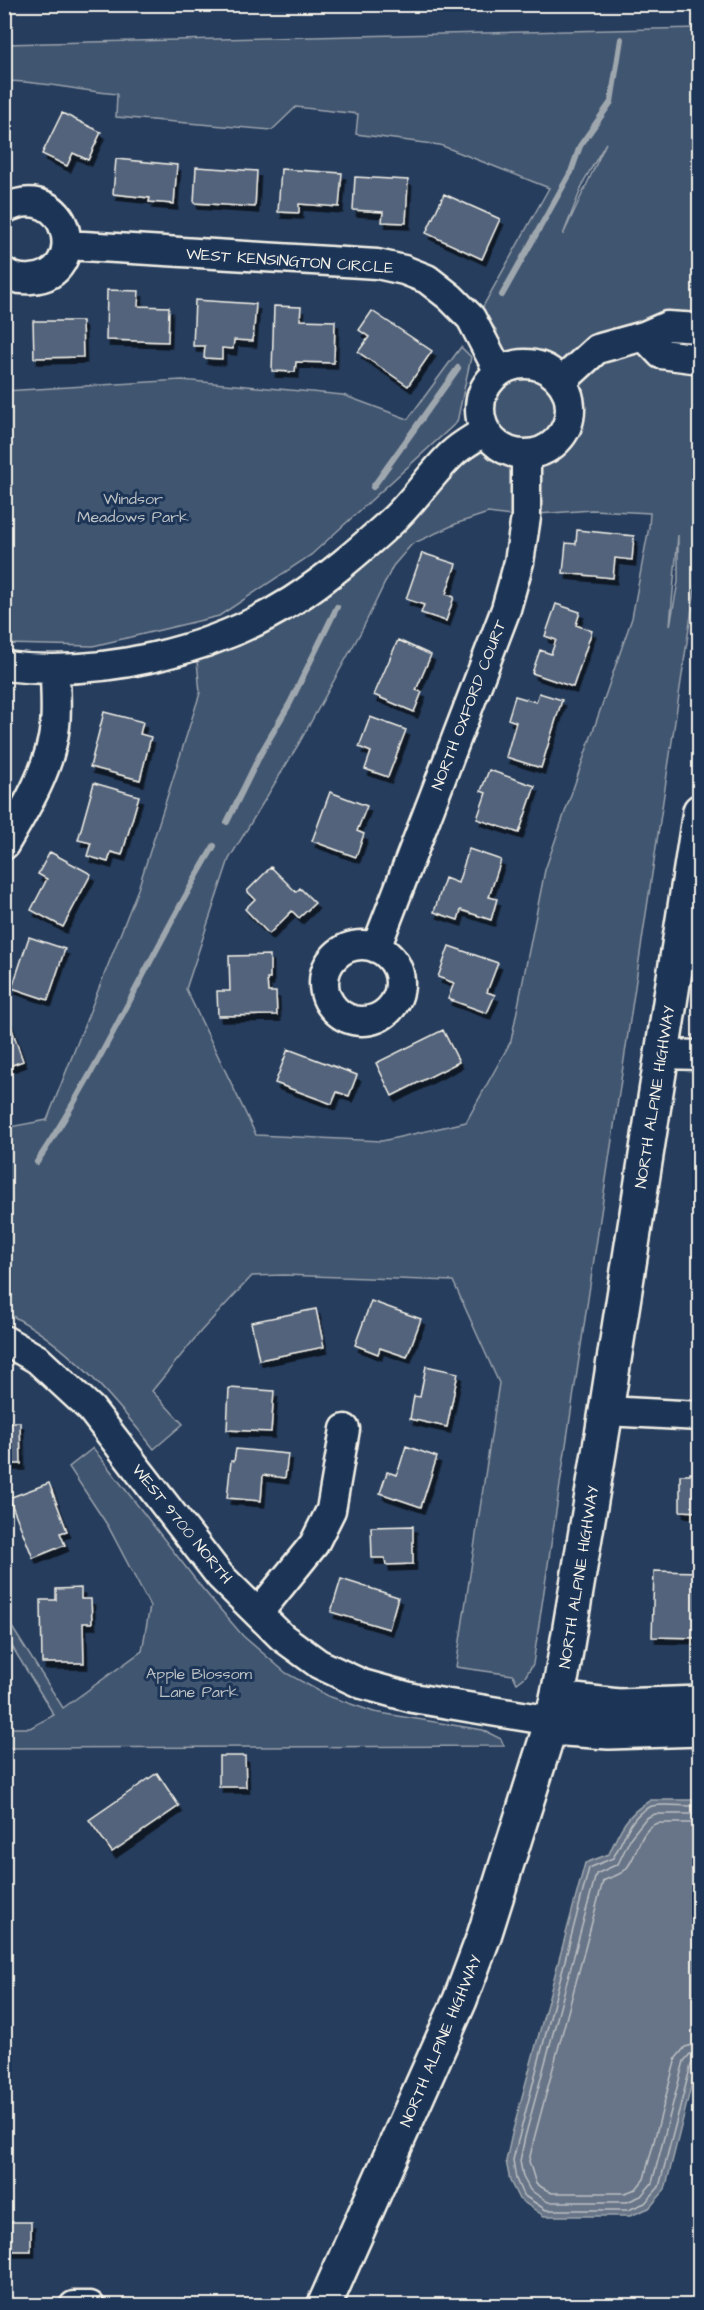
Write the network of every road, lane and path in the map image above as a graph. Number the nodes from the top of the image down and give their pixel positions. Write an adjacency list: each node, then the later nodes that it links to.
1 (4, 209): 2 (street)
2 (67, 245): 3 (street); 7 (street, WEST KENSINGTON CIRCLE)
3 (4, 272)
4 (699, 328): 5 (street)
5 (644, 336): 6 (street); 8 (street)
6 (699, 358)
7 (499, 372): 8 (street); 9 (street)
8 (561, 382): 10 (street)
9 (486, 431): 10 (street); 12 (street)
10 (526, 454): 15 (street, NORTH OXFORD COURT)
11 (4, 666): 12 (street)
12 (55, 670): 14 (street)
13 (699, 811): 16 (main road, NORTH ALPINE HIGHWAY)
14 (4, 845)
15 (376, 948)
16 (661, 1054): 17 (street); 19 (main road, NORTH ALPINE HIGHWAY)
17 (699, 1055)
18 (4, 1340): 22 (street, WEST 9700 NORTH)
19 (606, 1411): 20 (street); 24 (main road, NORTH ALPINE HIGHWAY)
20 (699, 1416)
21 (345, 1429): 22 (street)
22 (259, 1612): 24 (street, WEST 9700 NORTH)
23 (699, 1704): 24 (main road)
24 (553, 1716): 25 (main road); 28 (main road, NORTH ALPINE HIGHWAY)
25 (699, 1729)
26 (74, 2306): 27 (street)
27 (90, 2306)
28 (324, 2306)

